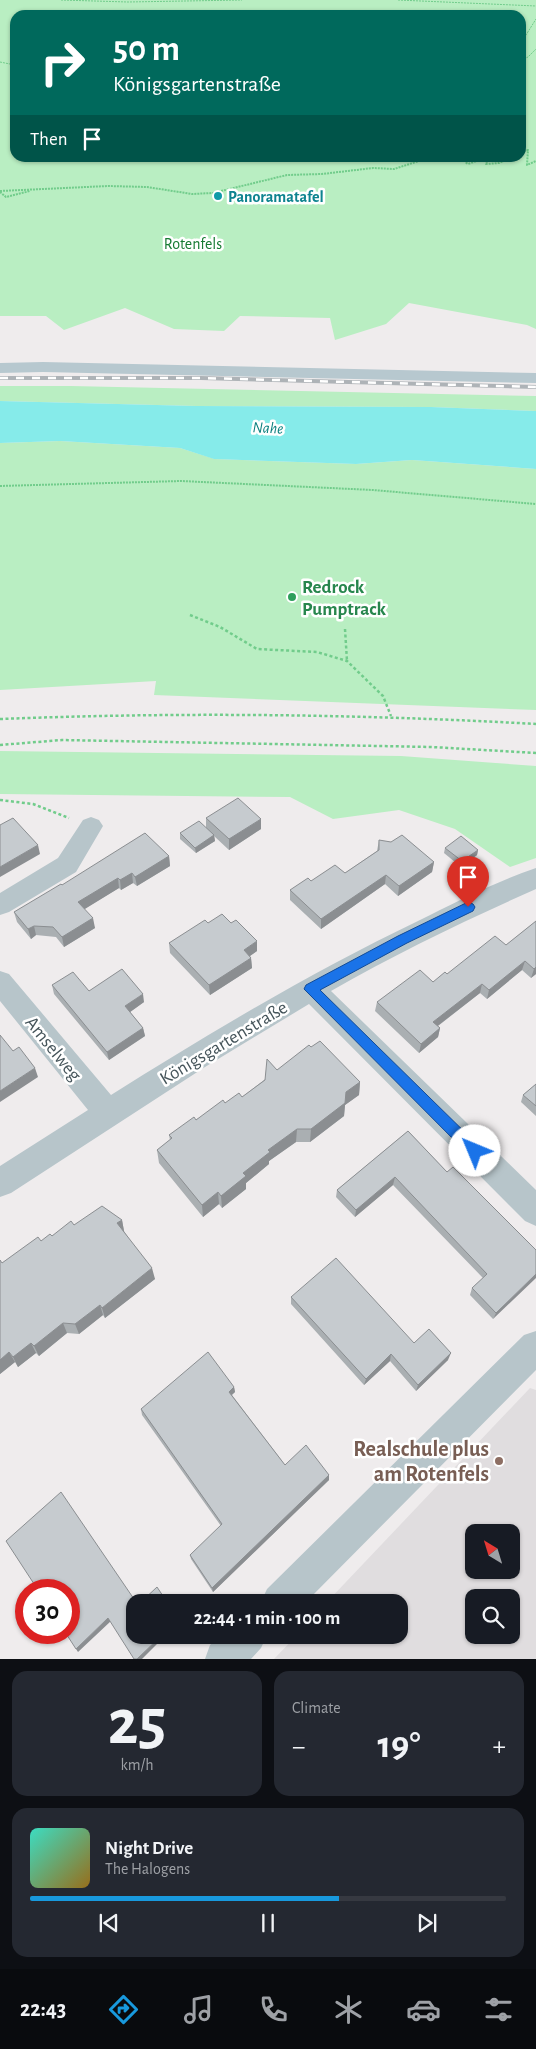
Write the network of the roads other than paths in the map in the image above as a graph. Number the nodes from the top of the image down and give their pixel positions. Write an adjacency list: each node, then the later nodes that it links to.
1 (0, 368): 2 (main road)
2 (536, 378)
3 (91, 826): 5 (street)
4 (536, 878): 7 (street, Königsgartenstraße)
5 (0, 905)
6 (0, 982): 8 (street, Amselweg)
7 (311, 989): 8 (street, Königsgartenstraße); 10 (street)
8 (108, 1113): 9 (street, Königsgartenstraße)
9 (0, 1184)
10 (534, 1206)
11 (536, 1347): 12 (street)
12 (288, 1594)
13 (239, 1644): 14 (street)
14 (224, 1659)

